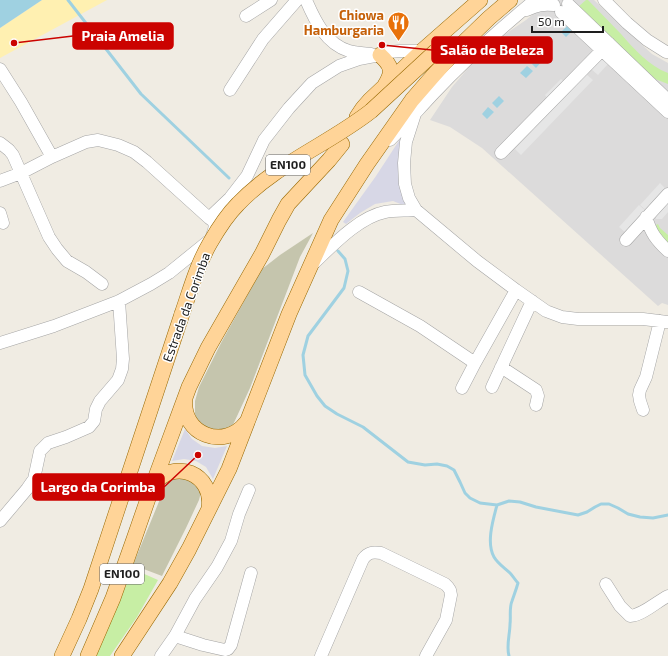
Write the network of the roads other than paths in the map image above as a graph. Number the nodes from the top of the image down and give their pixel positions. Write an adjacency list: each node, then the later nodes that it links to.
1 (272, 0): 9 (street)
2 (297, 0): 18 (street)
3 (306, 0): 14 (street)
4 (480, 0): 12 (main road, Estrada da Corimba / EN100)
5 (492, 0): 12 (main road, Estrada da Corimba / EN100)
6 (510, 0): 16 (main road)
7 (535, 0): 10 (street)
8 (604, 0): 13 (street)
9 (246, 16)
10 (512, 19): 11 (street); 21 (street)
11 (606, 47): 19 (street); 20 (street); 25 (street)
12 (429, 51): 14 (street); 17 (main road, Estrada da Corimba / EN100); 61 (main road, Estrada da Corimba / EN100, bridge)
13 (668, 52)
14 (380, 55): 17 (main road); 32 (street)
15 (0, 69): 26 (street)
16 (432, 77): 21 (street); 27 (main road)
17 (385, 87): 22 (main road, Estrada da Corimba / EN100)
18 (230, 90)
19 (668, 100)
20 (668, 112)
21 (416, 114): 27 (street); 31 (street)
22 (357, 117)
23 (0, 143): 28 (street)
24 (342, 144): 48 (main road, EN100)
25 (501, 153)
26 (52, 157): 28 (street); 32 (street)
27 (367, 164): 36 (main road)
28 (21, 173): 29 (street); 37 (street)
29 (0, 181)
30 (668, 194): 33 (street)
31 (416, 210): 36 (street); 38 (street)
32 (209, 218): 40 (street)
33 (646, 218): 34 (street); 35 (street)
34 (626, 240)
35 (668, 251)
36 (310, 267): 51 (main road)
37 (102, 284)
38 (516, 290): 41 (street); 44 (street)
39 (359, 292): 44 (street)
40 (119, 300): 43 (street); 55 (street)
41 (532, 301): 42 (street); 45 (street)
42 (664, 321): 50 (street)
43 (0, 343)
44 (475, 363): 47 (street)
45 (501, 367): 46 (street); 49 (street)
46 (492, 387)
47 (462, 388)
48 (187, 392): 51 (main road); 52 (main road, EN100)
49 (536, 405)
50 (643, 410)
51 (249, 417): 54 (main road)
52 (151, 490): 54 (main road); 62 (main road, EN100)
53 (249, 490): 59 (street)
54 (207, 513): 63 (main road)
55 (0, 521)
56 (251, 573): 60 (street)
57 (606, 584): 58 (street)
58 (668, 596)
59 (175, 636): 60 (street); 64 (street)
60 (202, 650)
61 (62, 656)
62 (88, 656)
63 (122, 656)
64 (161, 656)
65 (321, 656): 66 (street)
66 (426, 656)

